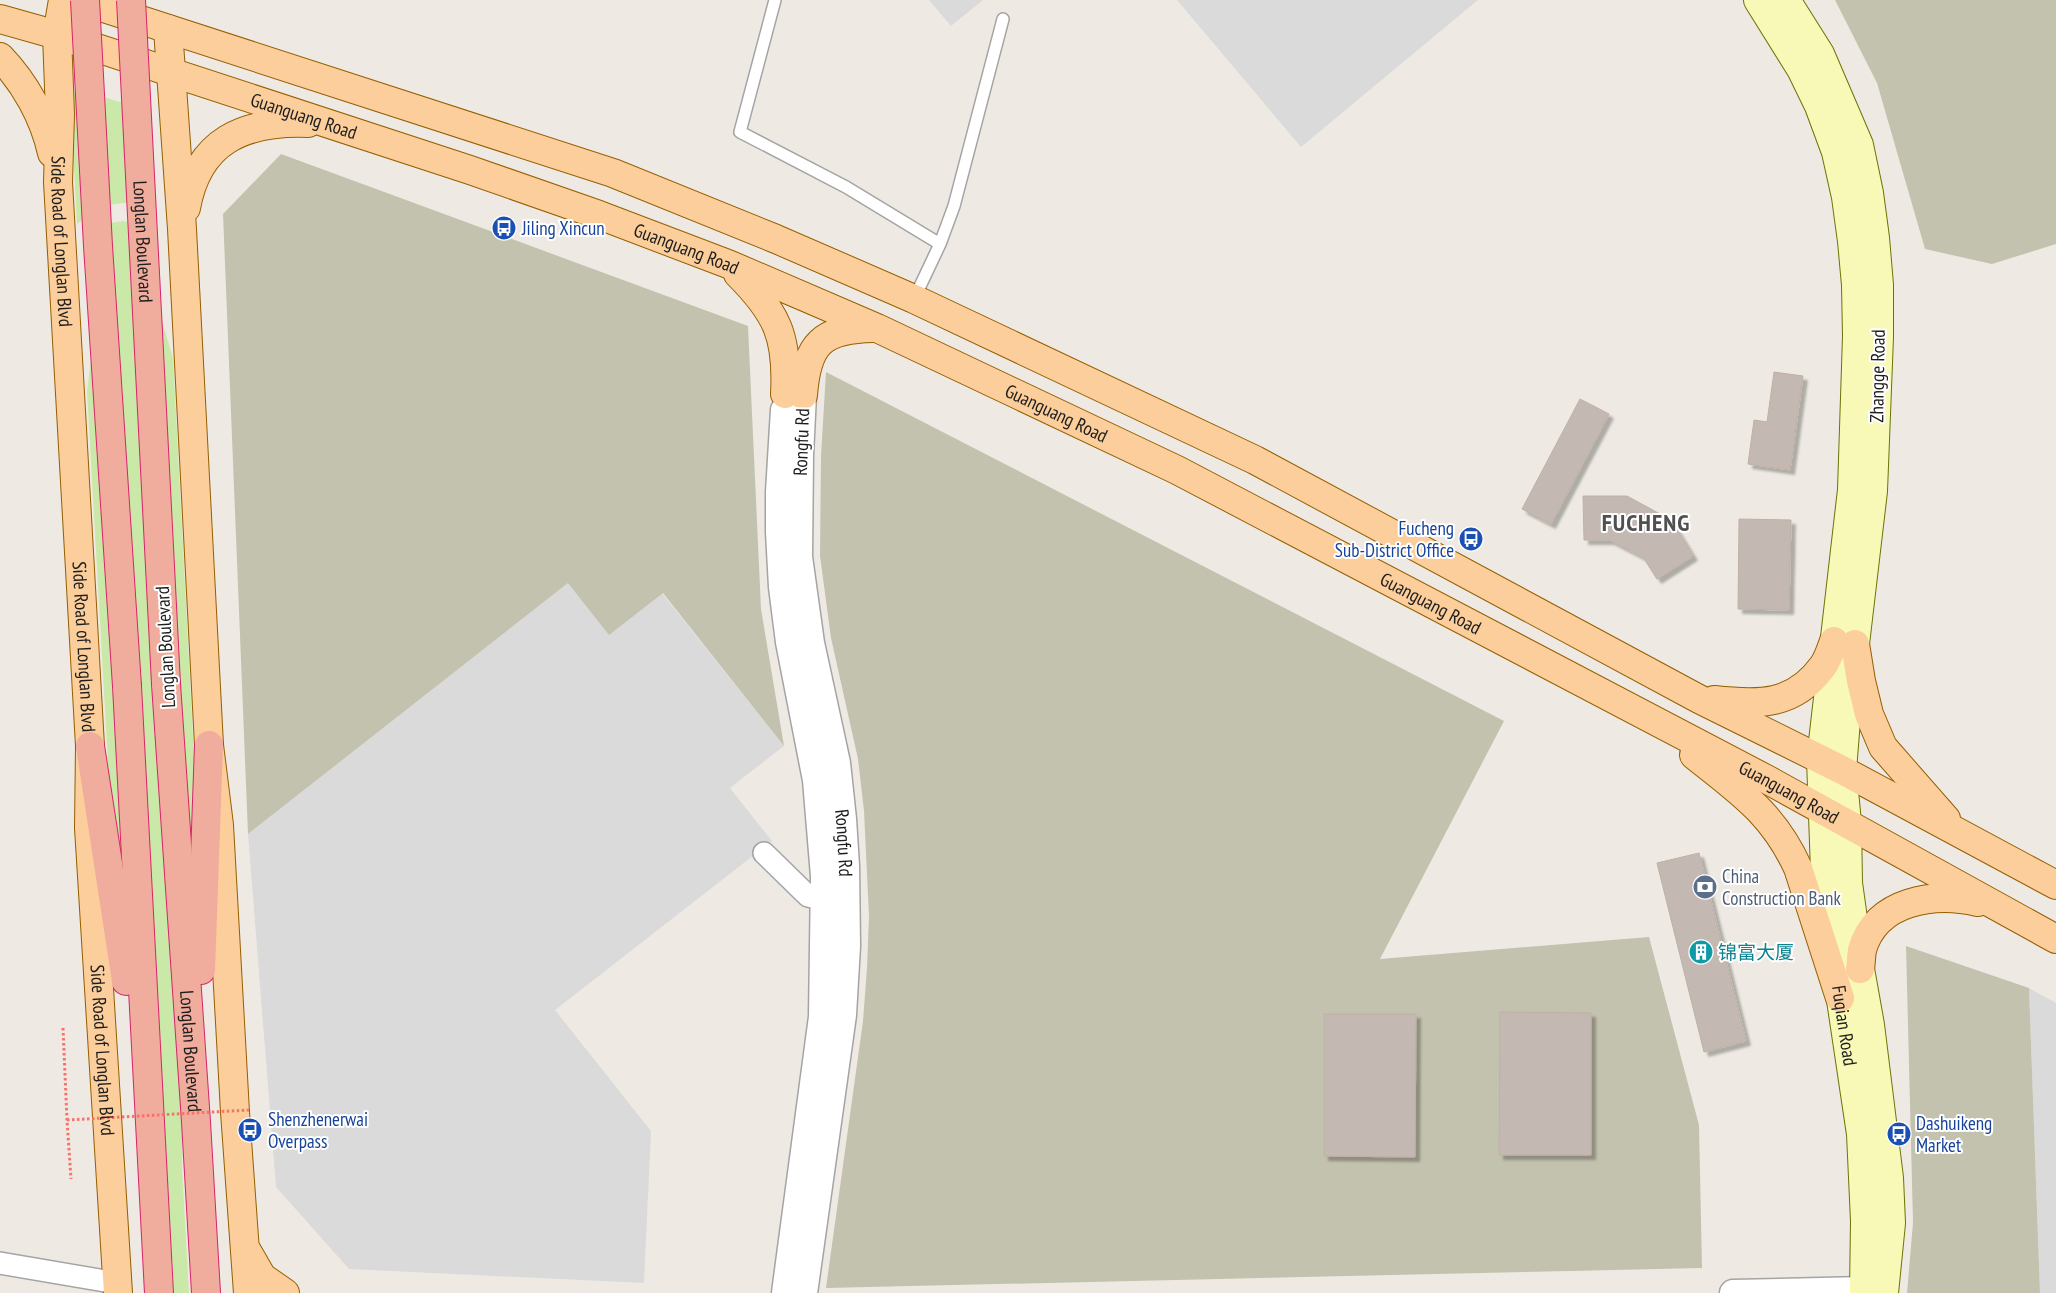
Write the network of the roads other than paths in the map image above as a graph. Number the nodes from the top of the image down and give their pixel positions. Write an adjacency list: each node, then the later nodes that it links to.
1 (63, 0): 11 (main road, Side Road of Longlan Blvd)
2 (79, 0): 10 (main road, Guanguang Road)
3 (85, 0): 39 (highway, bridge)
4 (131, 0): 38 (highway, Longlan Boulevard, bridge)
5 (775, 0): 17 (lane)
6 (1758, 0): 22 (main road, Zhangge Road)
7 (1786, 0): 22 (main road, Zhangge Road)
8 (1003, 18): 17 (lane)
9 (0, 19): 11 (main road, Guanguang Road)
10 (168, 29): 13 (main road); 19 (main road, Guanguang Road)
11 (57, 35): 13 (main road, Guanguang Road); 15 (main road, Side Road of Longlan Blvd)
12 (0, 57): 15 (main road)
13 (171, 72): 14 (main road, Guanguang Road); 16 (main road)
14 (331, 124): 16 (main road); 18 (main road, Guanguang Road)
15 (58, 182): 26 (main road, Side Road of Longlan Blvd)
16 (182, 229): 25 (main road)
17 (940, 244): 19 (lane)
18 (728, 264): 20 (main road, Guanguang Road); 21 (main road)
19 (914, 299): 23 (main road, Guanguang Road)
20 (877, 328): 21 (main road); 24 (main road, Guanguang Road)
21 (794, 395): 33 (street, Rongfu Rd)
22 (1845, 643): 23 (main road); 27 (main road, Zhangge Road); 30 (main road)
23 (1699, 699): 27 (main road, Guanguang Road)
24 (1646, 716): 28 (main road, Guanguang Road); 37 (main road)
25 (209, 745): 38 (highway); 40 (main road)
26 (90, 746): 39 (highway); 42 (main road, Side Road of Longlan Blvd)
27 (1831, 765): 28 (main road, Fuqian Road); 29 (main road, Fuqian Road); 30 (main road, Guanguang Road)
28 (1822, 810): 29 (main road, Guanguang Road); 37 (main road, Fuqian Road)
29 (1847, 823): 34 (main road, Guanguang Road); 36 (main road, Fuqian Road)
30 (1956, 830): 32 (main road, Guanguang Road)
31 (764, 853): 33 (street)
32 (2056, 885)
33 (836, 898): 48 (street, Rongfu Rd); 49 (street, Rongfu Rd)
34 (1992, 904): 35 (main road, Guanguang Road); 36 (main road)
35 (2056, 938)
36 (1860, 969): 43 (main road, Fuqian Road)
37 (1840, 998): 43 (main road, Fuqian Road)
38 (196, 1122): 45 (highway, Longlan Boulevard)
39 (149, 1126): 44 (highway)
40 (246, 1250): 46 (main road); 47 (main road)
41 (0, 1263): 42 (street)
42 (117, 1288)
43 (1871, 1292): 50 (street)
44 (159, 1293)
45 (206, 1293)
46 (248, 1293)
47 (285, 1293)
48 (785, 1293)
49 (804, 1293)
50 (1733, 1293)

